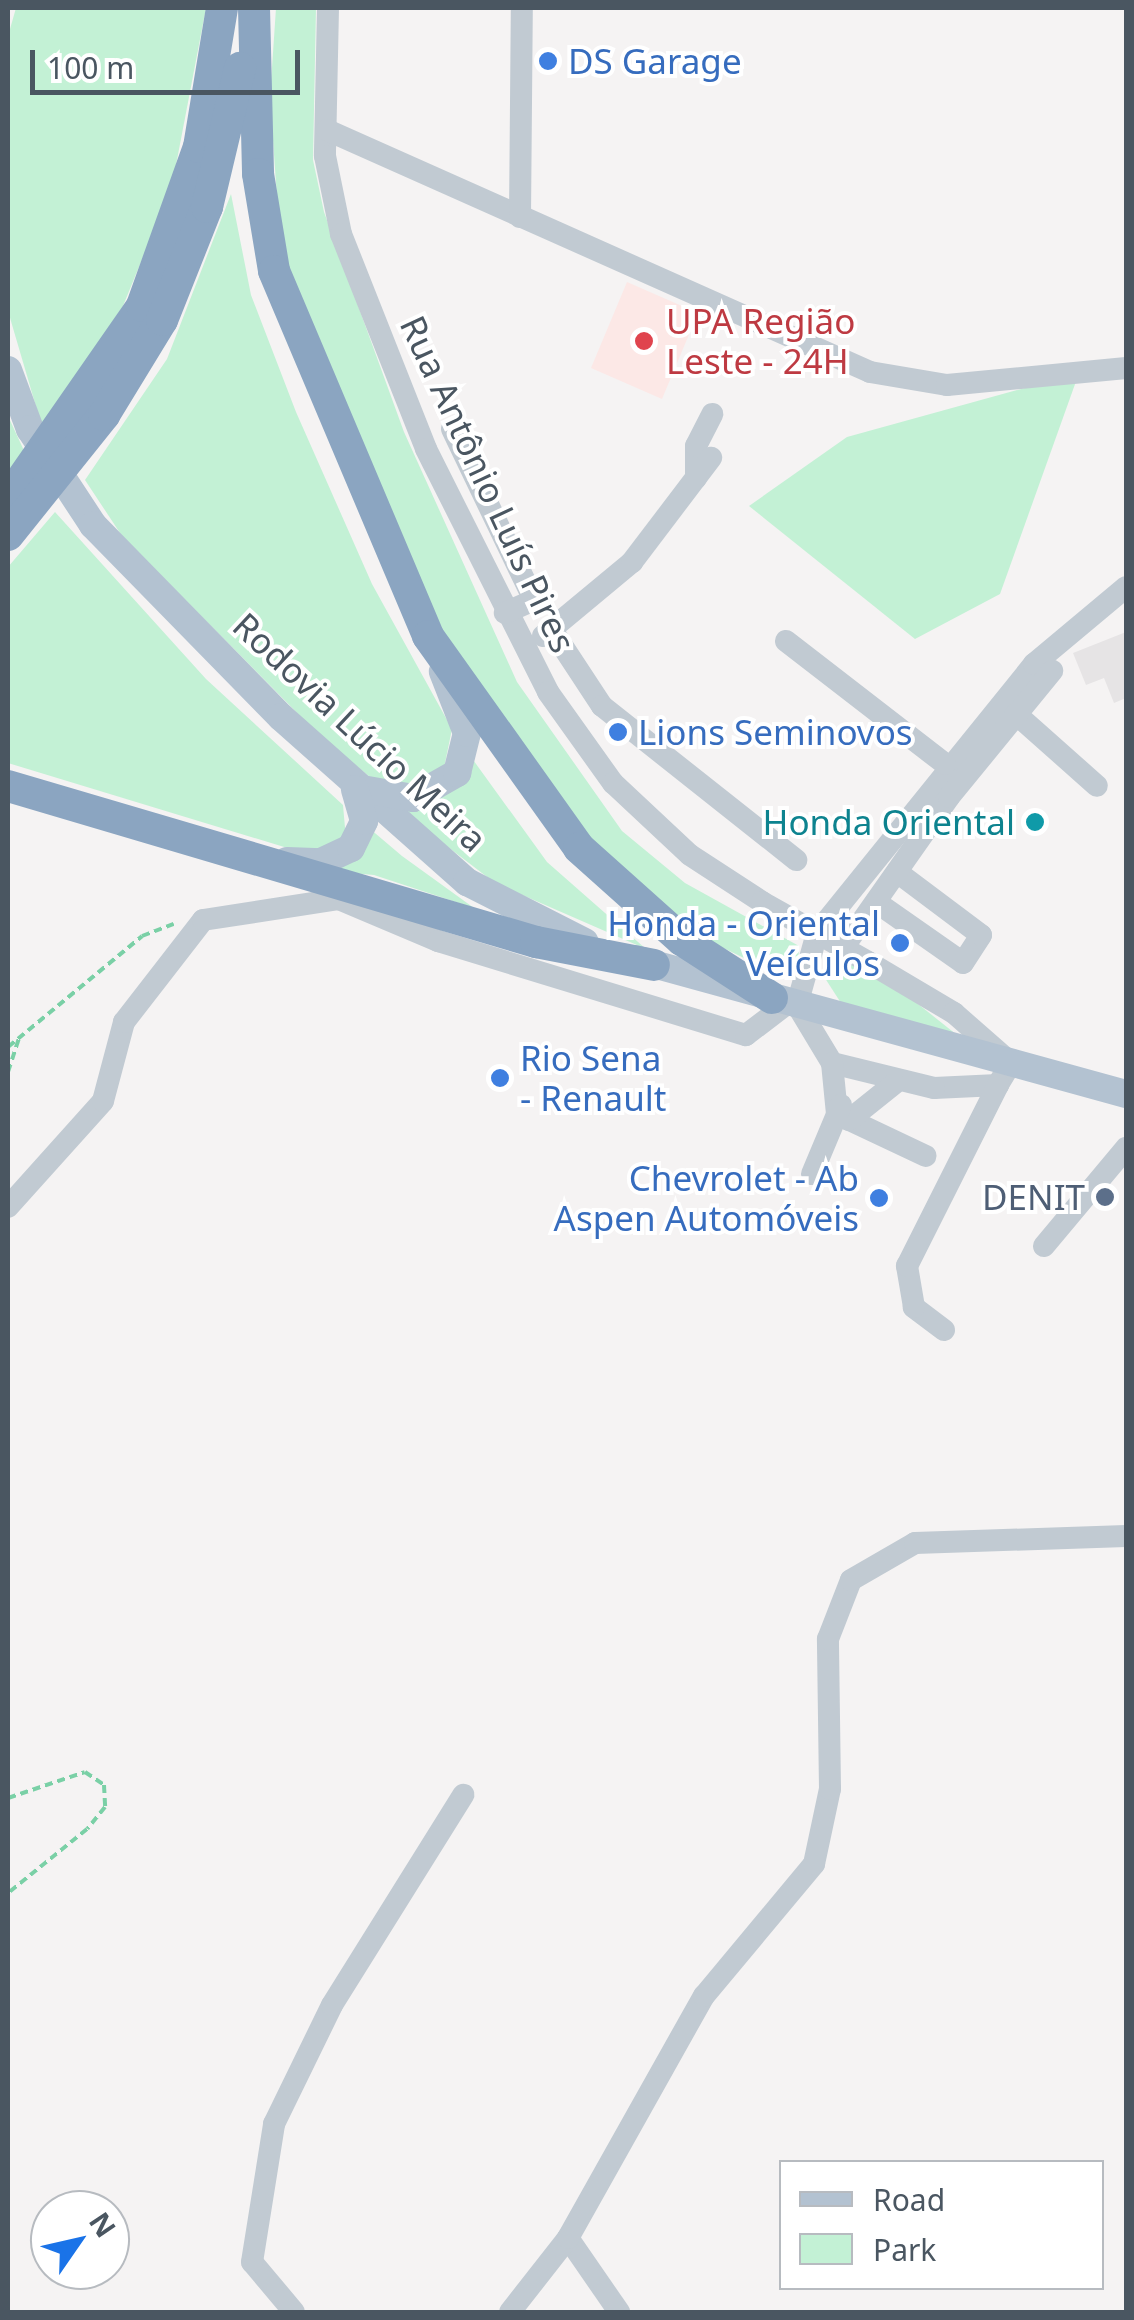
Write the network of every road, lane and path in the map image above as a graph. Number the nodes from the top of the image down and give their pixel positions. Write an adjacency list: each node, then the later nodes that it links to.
1 (222, 8): 13 (highway)
2 (250, 8): 14 (highway); 18 (highway)
3 (328, 8): 5 (street, Rua Antônio Luís Pires)
4 (522, 8): 6 (street)
5 (327, 130): 6 (street); 16 (street, Rua Antônio Luís Pires)
6 (520, 217): 7 (street)
7 (1126, 368)
8 (8, 370): 24 (main road, Rodovia Lúcio Meira)
9 (712, 414): 12 (street)
10 (452, 429): 16 (street)
11 (711, 458): 12 (street)
12 (696, 478): 17 (street)
13 (8, 500)
14 (8, 534)
15 (1125, 584): 23 (street)
16 (505, 613): 20 (street, Rua Antônio Luís Pires)
17 (552, 630): 20 (street); 28 (street)
18 (428, 636): 24 (main road); 36 (highway)
19 (786, 641): 23 (street)
20 (523, 649): 33 (street, Rua Antônio Luís Pires)
21 (1052, 672): 22 (street)
22 (1016, 714): 26 (street); 29 (street)
23 (945, 764): 33 (street)
24 (352, 784): 27 (main road); 35 (main road, Rodovia Lúcio Meira)
25 (8, 786): 27 (highway)
26 (1097, 786)
27 (270, 859): 30 (highway)
28 (796, 860)
29 (897, 872): 31 (street); 31 (street)
30 (340, 891): 32 (street); 35 (highway); 36 (street)
31 (876, 902): 34 (street)
32 (204, 920): 37 (path); 49 (street)
33 (817, 933): 34 (street, Rua Antônio Luís Pires); 36 (street)
34 (844, 948): 42 (street, Rua Antônio Luís Pires)
35 (654, 966): 36 (main road, Rodovia Lúcio Meira)
36 (786, 1002): 39 (street); 42 (main road, Rodovia Lúcio Meira)
37 (20, 1034): 38 (path); 40 (path)
38 (8, 1047)
39 (832, 1063): 41 (street); 45 (street)
40 (8, 1072)
41 (856, 1074): 43 (street); 45 (street)
42 (1004, 1074): 43 (street); 44 (main road, Rodovia Lúcio Meira); 51 (street)
43 (894, 1084): 45 (street)
44 (1126, 1094)
45 (843, 1117): 47 (street); 48 (street)
46 (1126, 1148): 50 (street)
47 (926, 1156)
48 (812, 1174)
49 (8, 1207)
50 (1044, 1246)
51 (944, 1330)
52 (1126, 1536): 56 (street)
53 (463, 1796): 57 (street)
54 (8, 1798): 55 (path)
55 (8, 1893)
56 (568, 2238): 58 (street); 59 (street)
57 (294, 2312)
58 (510, 2312)
59 (619, 2312)

